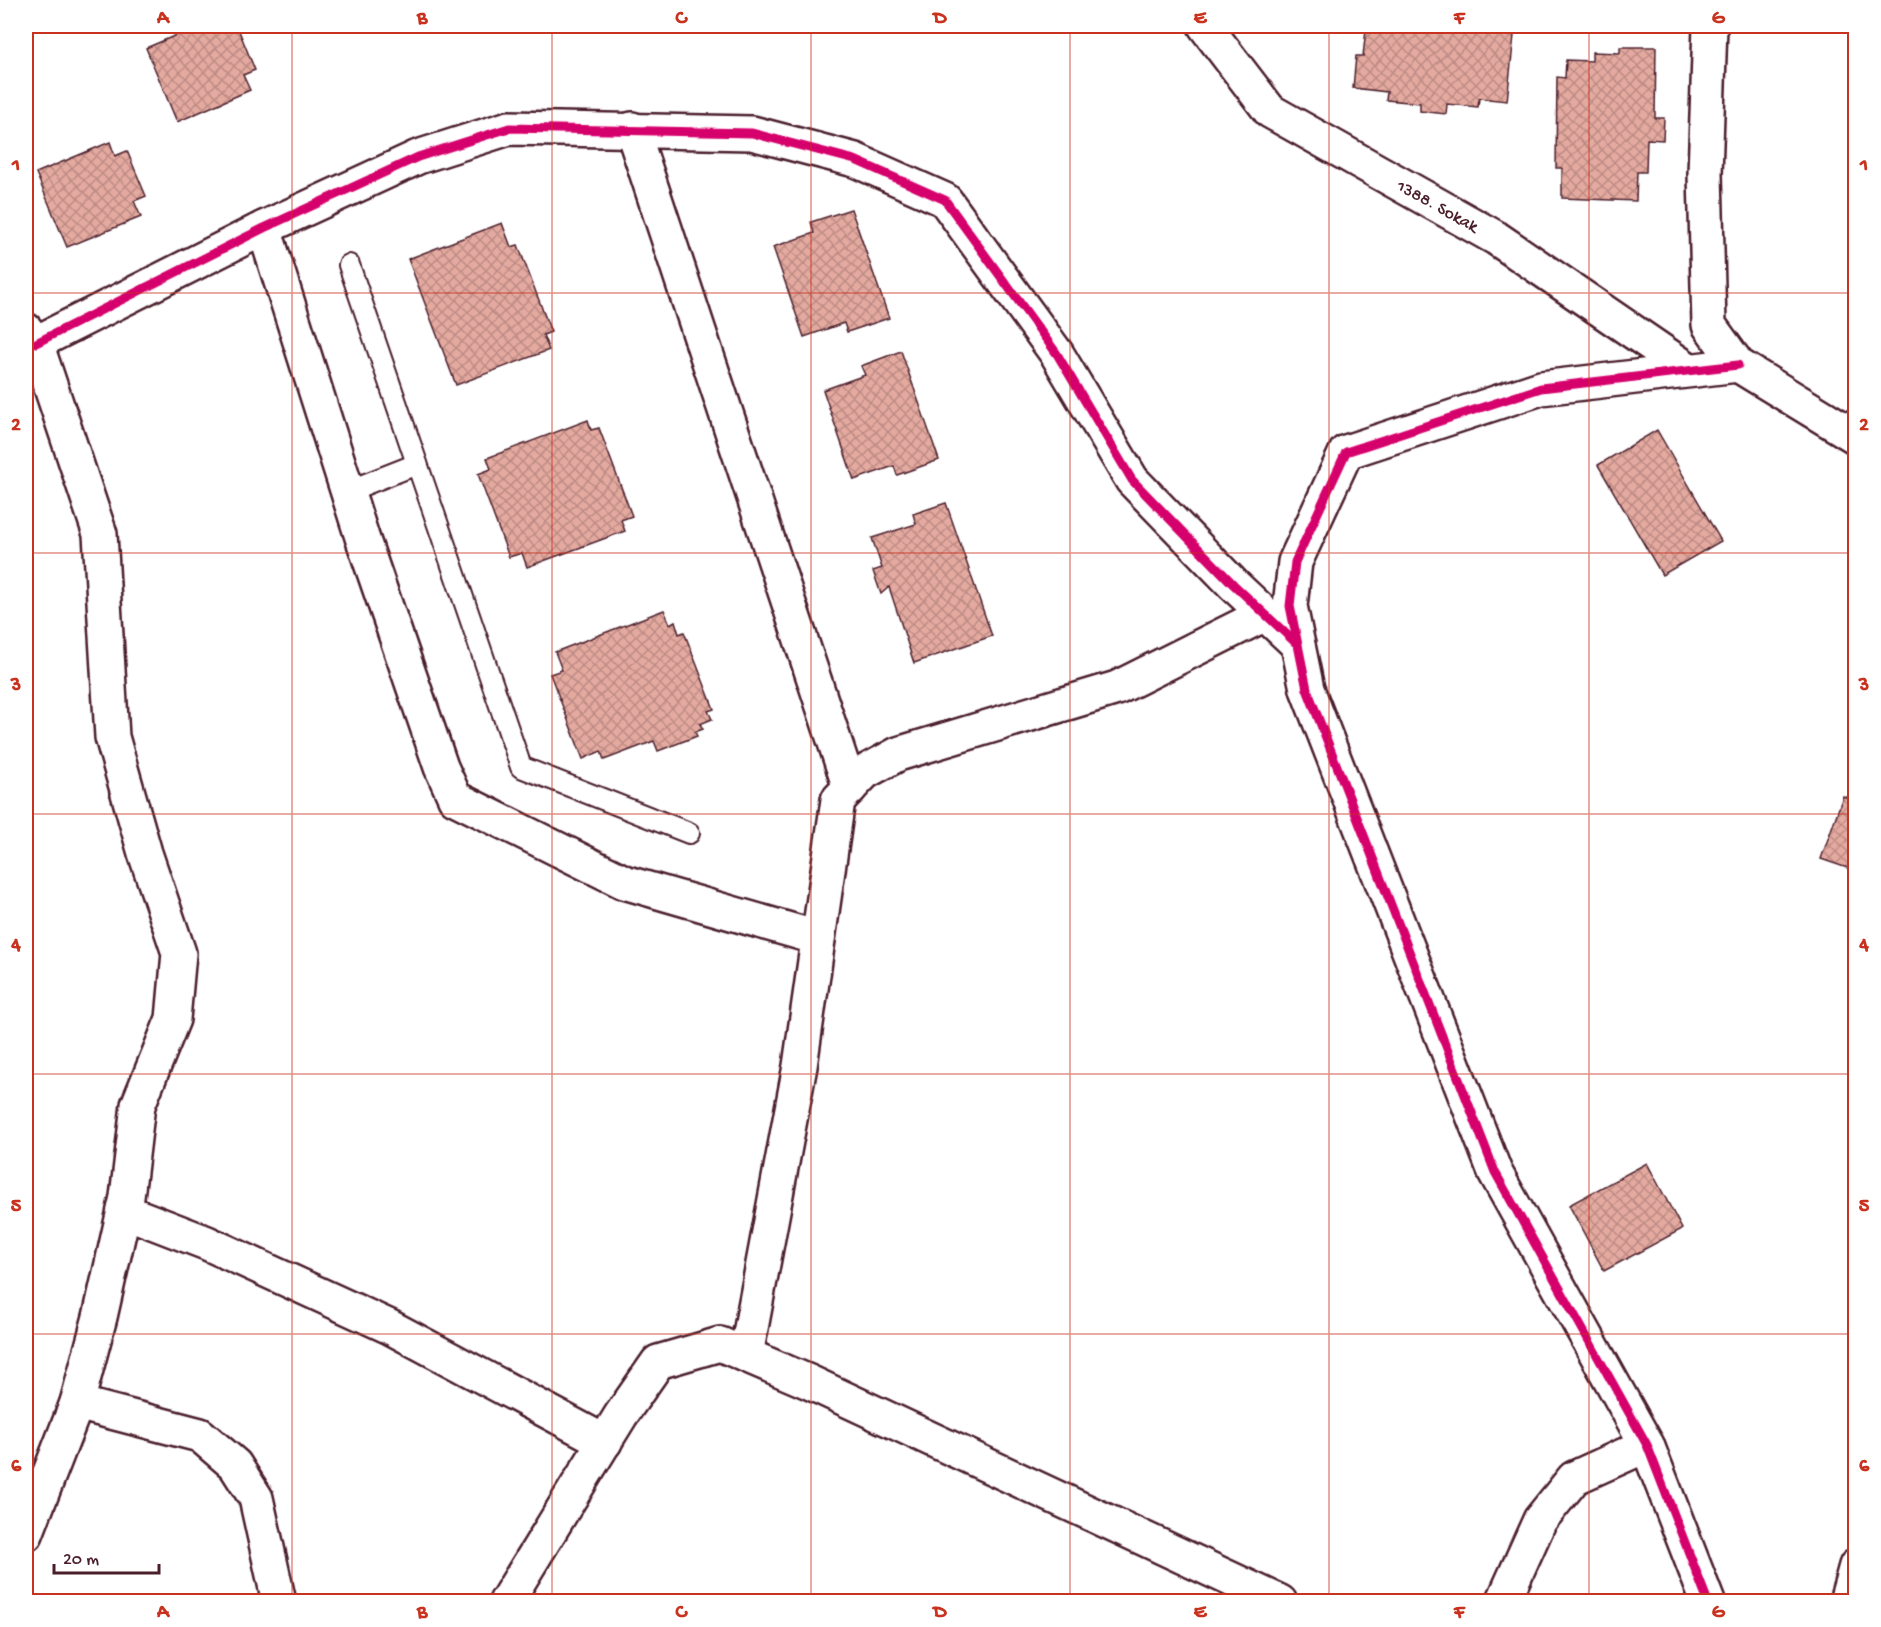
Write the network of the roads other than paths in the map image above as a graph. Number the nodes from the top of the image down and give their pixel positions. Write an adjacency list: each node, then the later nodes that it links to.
1 (1205, 26): 8 (street, 1388. Sokak)
2 (1710, 26): 7 (street)
3 (632, 129): 4 (street); 12 (street); 14 (street)
4 (264, 228): 6 (street); 11 (street)
5 (349, 265): 10 (lane)
6 (31, 337): 17 (street)
7 (1738, 365): 8 (street); 9 (street)
8 (1689, 370): 13 (street)
9 (1856, 437)
10 (417, 464): 11 (lane); 15 (lane)
11 (348, 490): 16 (street)
12 (1265, 614): 13 (street); 14 (street)
13 (1299, 645): 21 (street)
14 (850, 788): 16 (street)
15 (689, 832)
16 (818, 938): 18 (street)
17 (124, 1211): 19 (street); 20 (street)
18 (746, 1355): 20 (street); 26 (street)
19 (77, 1403): 22 (street); 24 (street)
20 (605, 1442): 25 (street)
21 (1647, 1445): 27 (street); 28 (street)
22 (26, 1534)
23 (1856, 1566): 29 (street)
24 (279, 1602)
25 (506, 1602)
26 (1280, 1602)
27 (1503, 1602)
28 (1708, 1602)
29 (1846, 1602)

